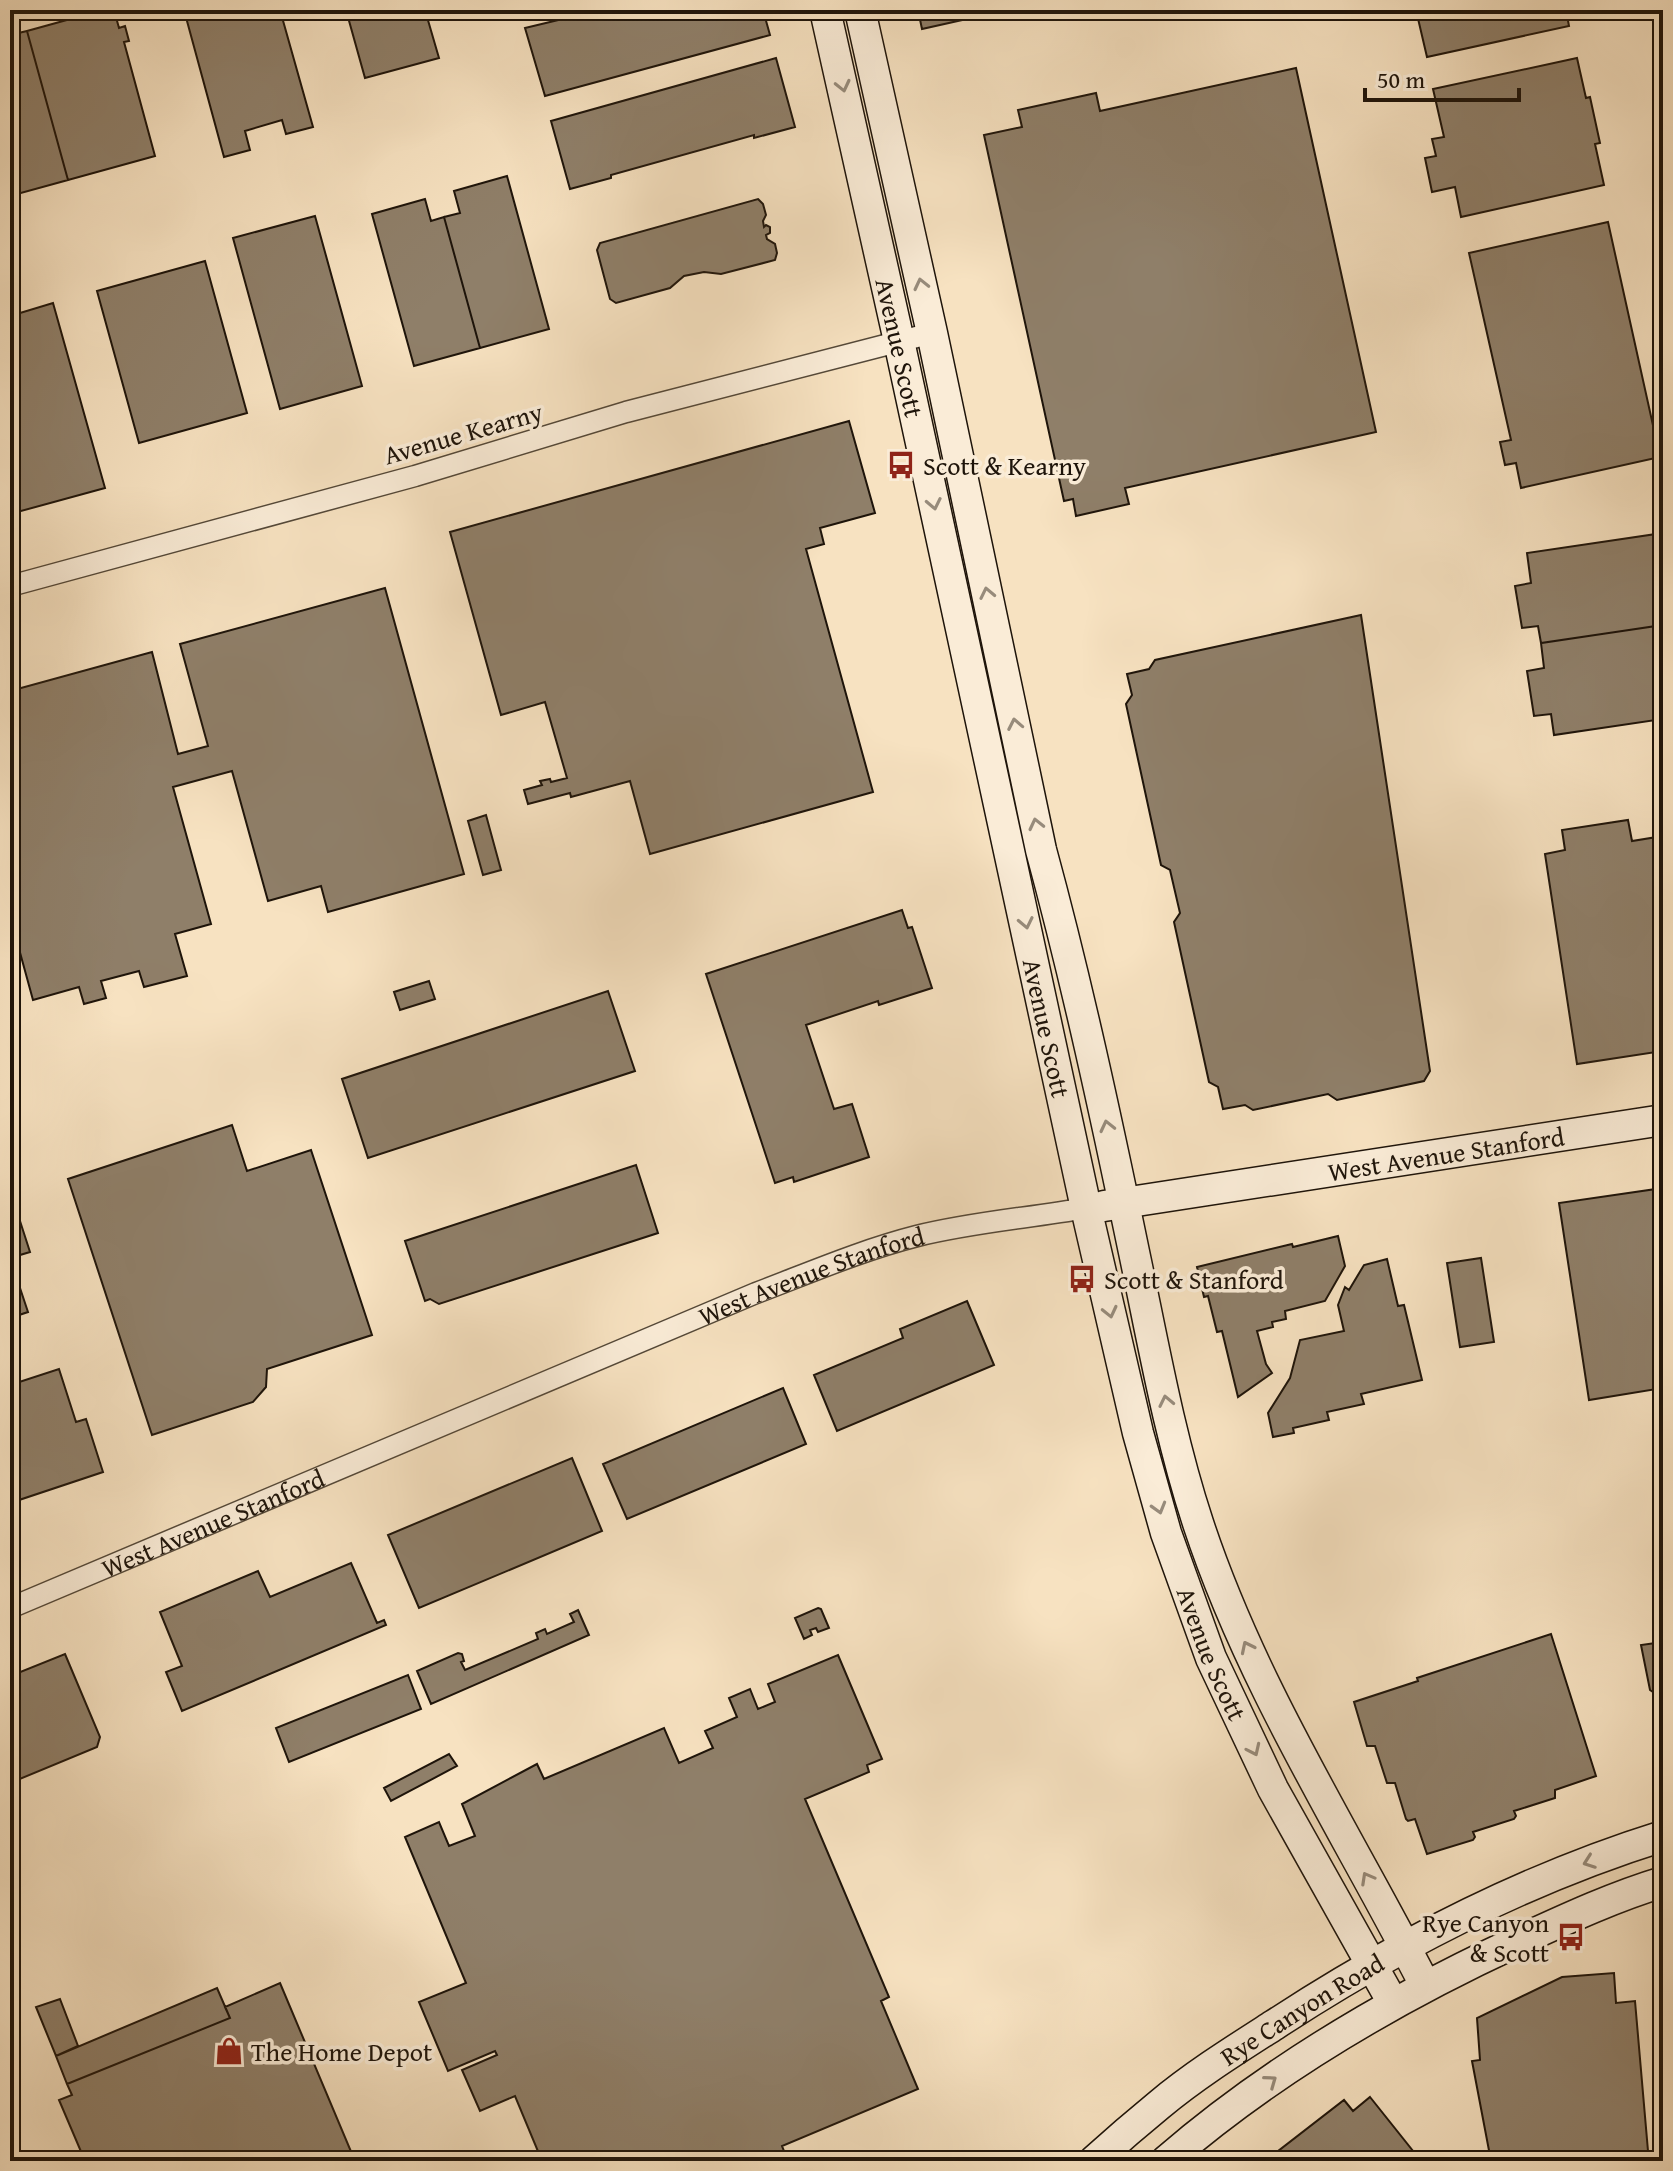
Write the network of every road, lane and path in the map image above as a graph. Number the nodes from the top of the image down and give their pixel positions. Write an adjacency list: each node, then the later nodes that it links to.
1 (825, 10): 4 (main road, Avenue Scott, one-way to 4)
2 (860, 10): 3 (main road, Avenue Scott, one-way to 2)
3 (932, 333): 4 (street, Avenue Kearny); 7 (main road, Avenue Scott, one-way to 3)
4 (899, 341): 5 (street, Avenue Kearny); 8 (main road, Avenue Scott, one-way to 8)
5 (10, 586)
6 (1663, 1120): 7 (main road, West Avenue Stanford)
7 (1124, 1202): 8 (main road, West Avenue Stanford); 12 (main road, Avenue Scott, one-way to 7)
8 (1086, 1208): 9 (street, West Avenue Stanford); 13 (main road, Avenue Scott, one-way to 13)
9 (10, 1608)
10 (1663, 1836): 12 (main road, Rye Canyon Road, one-way to 12)
11 (1663, 1882): 14 (main road, Rye Canyon Road)
12 (1405, 1946): 13 (main road, Rye Canyon Road); 14 (main road, Avenue Scott)
13 (1371, 1964): 15 (main road, Avenue Scott); 16 (main road, Rye Canyon Road)
14 (1425, 1985): 15 (main road, Rye Canyon Road)
15 (1393, 2003): 19 (main road, Rye Canyon Road, one-way to 15)
16 (1160, 2104): 17 (main road, Rye Canyon Road); 18 (main road)
17 (1094, 2161)
18 (1124, 2161)
19 (1166, 2161)

